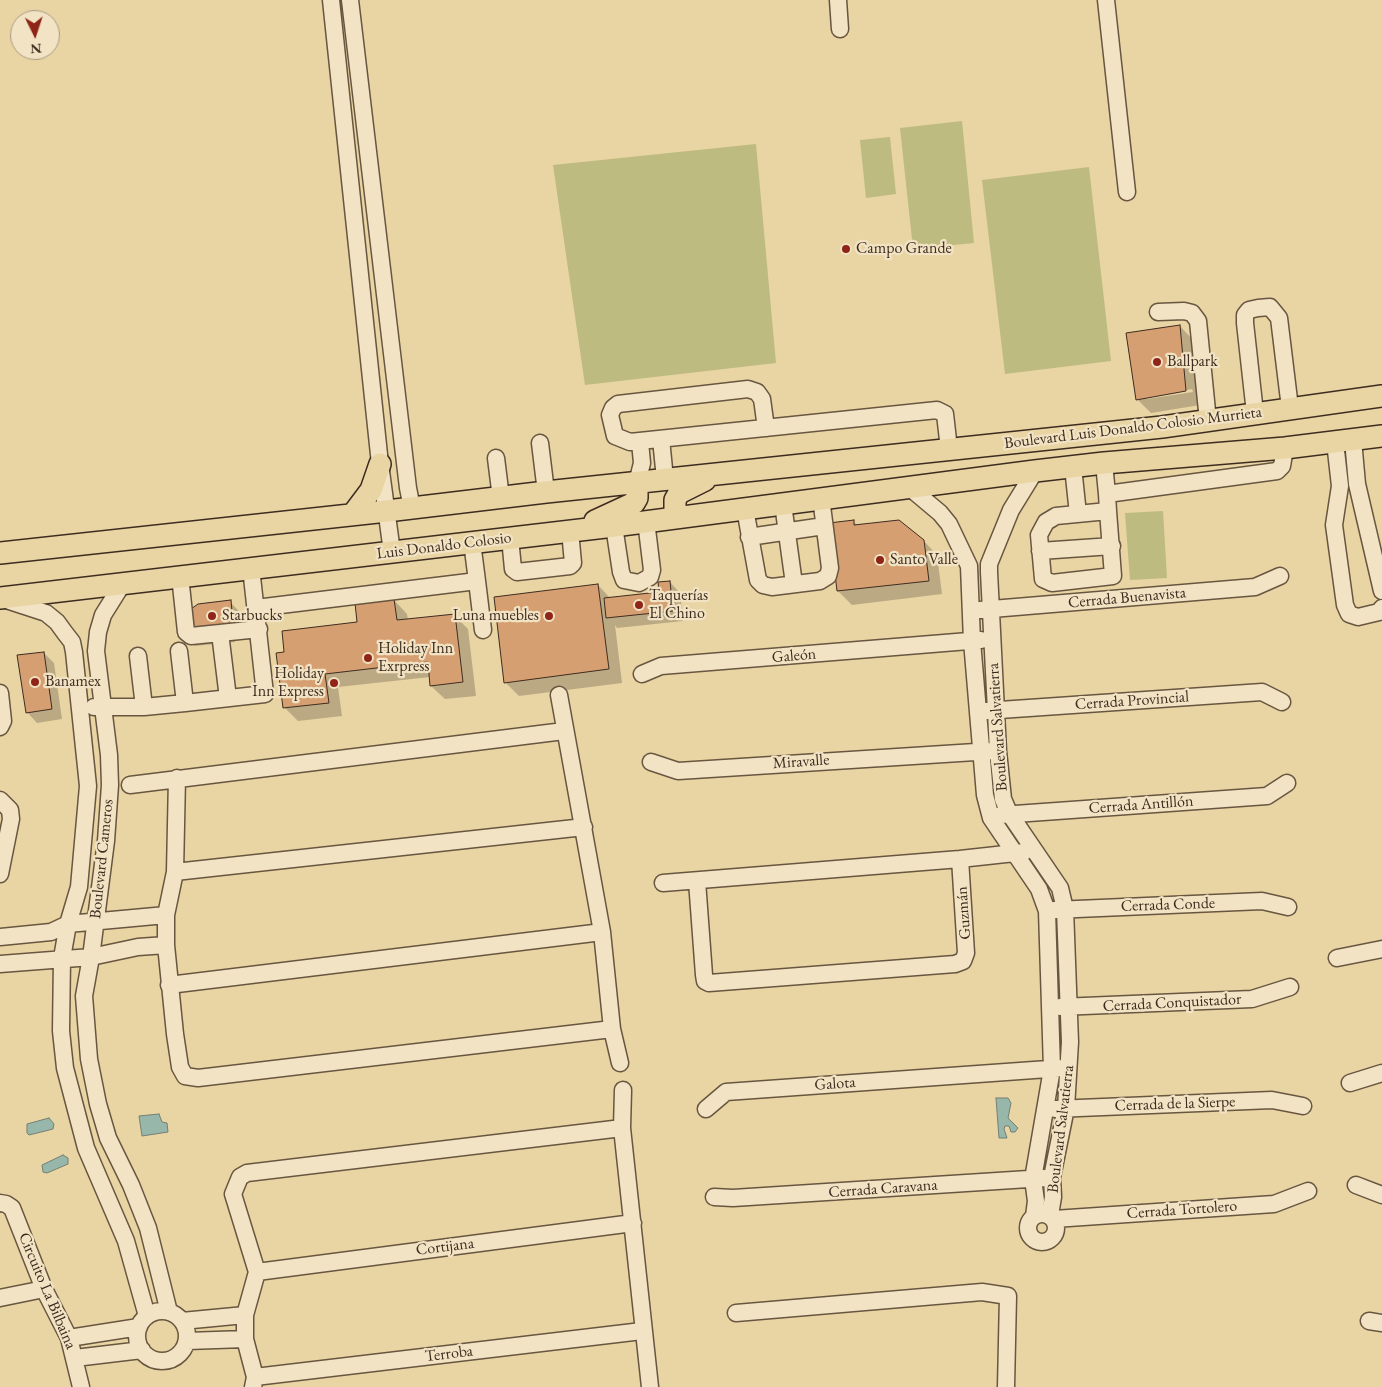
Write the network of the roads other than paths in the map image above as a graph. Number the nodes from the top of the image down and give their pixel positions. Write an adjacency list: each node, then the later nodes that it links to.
1 (838, 0): 5 (street)
2 (1106, 0): 6 (street)
3 (351, 2): 4 (street); 7 (street)
4 (331, 4): 8 (street)
5 (840, 29)
6 (1127, 192)
7 (381, 251): 8 (street); 41 (street)
8 (357, 253): 26 (street)
9 (1158, 312): 13 (street)
10 (1382, 396): 11 (main road, Boulevard Luis Donaldo Colosio Murrieta)
11 (1290, 408): 12 (main road, Boulevard Luis Donaldo Colosio Murrieta); 12 (street)
12 (1255, 413): 13 (main road, Boulevard Luis Donaldo Colosio Murrieta)
13 (1208, 420): 14 (main road, Boulevard Luis Donaldo Colosio Murrieta)
14 (1162, 427): 22 (main road, Boulevard Luis Donaldo Colosio Murrieta); 24 (main road)
15 (766, 428): 17 (street); 19 (street); 22 (street)
16 (1382, 436): 18 (main road, Boulevard Luis Donaldo Colosio Murrieta)
17 (661, 440): 19 (street); 30 (street)
18 (1344, 441): 21 (main road, Boulevard Luis Donaldo Colosio Murrieta); 32 (street); 34 (street)
19 (640, 442): 31 (street)
20 (540, 443): 36 (street)
21 (1285, 448): 24 (main road, Boulevard Luis Donaldo Colosio Murrieta); 37 (street)
22 (949, 449): 29 (main road, Boulevard Luis Donaldo Colosio Murrieta)
23 (496, 458): 38 (street)
24 (1136, 460): 25 (main road, Boulevard Luis Donaldo Colosio Murrieta)
25 (1104, 463): 27 (main road, Boulevard Luis Donaldo Colosio Murrieta); 37 (street)
26 (380, 464): 43 (street); 45 (main road)
27 (1073, 467): 28 (main road, Boulevard Luis Donaldo Colosio Murrieta); 46 (street)
28 (1035, 471): 33 (main road, Boulevard Luis Donaldo Colosio Murrieta); 60 (street, Boulevard Salvatierra)
29 (719, 474): 30 (main road); 47 (main road)
30 (665, 479): 31 (main road)
31 (637, 483): 36 (main road); 51 (main road)
32 (1357, 484): 34 (street); 68 (street)
33 (909, 486): 35 (main road, Boulevard Luis Donaldo Colosio Murrieta); 61 (street, Boulevard Salvatierra)
34 (1340, 486): 71 (street)
35 (886, 490): 39 (main road, Luis Donaldo Colosio)
36 (546, 492): 38 (main road)
37 (1106, 494): 44 (street)
38 (501, 498): 41 (main road)
39 (821, 498): 40 (main road, Luis Donaldo Colosio); 50 (street)
40 (783, 504): 42 (main road, Luis Donaldo Colosio); 52 (street)
41 (412, 508): 43 (main road)
42 (745, 509): 47 (main road, Luis Donaldo Colosio); 53 (street)
43 (387, 512): 45 (main road); 58 (street)
44 (1108, 512): 46 (street); 56 (street)
45 (353, 514): 59 (main road)
46 (1078, 514): 57 (street)
47 (675, 518): 48 (main road, Luis Donaldo Colosio)
48 (646, 521): 49 (main road, Luis Donaldo Colosio); 49 (street)
49 (614, 526): 51 (main road, Luis Donaldo Colosio)
50 (824, 526): 52 (street); 67 (street)
51 (579, 530): 54 (main road, Luis Donaldo Colosio); 54 (street)
52 (786, 531): 53 (street); 67 (street)
53 (749, 537): 67 (street)
54 (510, 538): 55 (main road, Luis Donaldo Colosio)
55 (472, 542): 58 (main road, Luis Donaldo Colosio); 65 (street)
56 (1112, 546): 57 (street); 57 (street)
57 (1040, 551)
58 (392, 552): 62 (main road, Luis Donaldo Colosio)
59 (0, 553)
60 (989, 564): 61 (street); 72 (street, Boulevard Salvatierra)
61 (969, 566): 73 (street, Boulevard Salvatierra)
62 (251, 568): 63 (main road, Luis Donaldo Colosio); 70 (street)
63 (180, 576): 66 (main road, Luis Donaldo Colosio); 76 (street)
64 (1280, 576): 72 (street, Cerrada Buenavista)
65 (477, 581): 70 (street); 75 (street)
66 (122, 583): 69 (main road, Luis Donaldo Colosio); 87 (street, Boulevard Cameros)
67 (794, 584)
68 (1382, 591)
69 (1, 598): 89 (street, Boulevard Cameros)
70 (256, 608): 74 (street)
71 (1382, 608)
72 (990, 610): 73 (street, Cerrada Buenavista); 77 (street, Boulevard Salvatierra)
73 (972, 611): 78 (street, Boulevard Salvatierra)
74 (258, 629): 76 (street); 84 (street)
75 (483, 630)
76 (220, 633): 84 (street)
77 (991, 640): 78 (street, Galeón); 90 (street, Boulevard Salvatierra)
78 (972, 641): 81 (street, Galeón); 91 (street, Boulevard Salvatierra)
79 (180, 651): 86 (street)
80 (138, 656): 88 (street)
81 (642, 674)
82 (0, 693): 92 (street)
83 (559, 694): 93 (street)
84 (228, 698): 86 (street)
85 (1282, 702): 90 (street, Cerrada Provincial)
86 (185, 703): 88 (street)
87 (103, 706): 88 (street); 89 (street); 99 (street, Boulevard Cameros)
88 (144, 707)
89 (81, 709): 101 (street, Boulevard Cameros)
90 (996, 711): 91 (street, Cerrada Provincial); 95 (street, Boulevard Salvatierra)
91 (979, 712): 94 (street, Boulevard Salvatierra)
92 (0, 727)
93 (564, 731): 97 (street); 105 (street)
94 (980, 751): 95 (street, Miravalle); 96 (street, Miravalle); 104 (street, Boulevard Salvatierra)
95 (998, 751): 103 (street, Boulevard Salvatierra)
96 (651, 762)
97 (177, 778): 100 (street); 109 (street)
98 (1287, 783): 103 (street, Cerrada Antillón)
99 (110, 785): 101 (street); 117 (street, Boulevard Cameros)
100 (130, 785)
101 (88, 786): 118 (street, Boulevard Cameros)
102 (0, 800): 110 (street)
103 (1009, 813): 104 (street, Cerrada Antillón); 106 (street, Boulevard Salvatierra)
104 (991, 818): 107 (street, Boulevard Salvatierra)
105 (584, 827): 109 (street); 119 (street)
106 (1035, 849): 107 (street); 114 (street, Boulevard Salvatierra)
107 (1016, 854): 108 (street); 115 (street, Boulevard Salvatierra)
108 (960, 859): 111 (street); 111 (street, Guzmán)
109 (175, 872): 116 (street)
110 (0, 874)
111 (696, 881): 112 (street)
112 (663, 883)
113 (1288, 906): 114 (street, Cerrada Conde)
114 (1065, 909): 115 (street, Cerrada Conde); 130 (street, Boulevard Salvatierra)
115 (1046, 910): 129 (street, Boulevard Salvatierra)
116 (166, 915): 117 (street); 121 (street)
117 (95, 922): 118 (street); 123 (street, Boulevard Cameros)
118 (68, 924): 120 (street); 124 (street, Boulevard Cameros)
119 (602, 932): 127 (street); 131 (street)
120 (0, 938)
121 (166, 945): 123 (street); 127 (street)
122 (1382, 948): 125 (street)
123 (92, 957): 124 (street); 143 (street, Boulevard Cameros)
124 (62, 958): 126 (street); 144 (street, Boulevard Cameros)
125 (1337, 958)
126 (0, 964)
127 (169, 985): 131 (street)
128 (1290, 987): 130 (street, Cerrada Conquistador)
129 (1051, 1007): 130 (street, Cerrada Conquistador); 134 (street, Boulevard Salvatierra)
130 (1070, 1007): 133 (street, Boulevard Salvatierra)
131 (612, 1029): 132 (street)
132 (620, 1063)
133 (1069, 1068): 134 (street, Galota); 139 (street, Boulevard Salvatierra)
134 (1052, 1069): 140 (street, Galota); 141 (street, Boulevard Salvatierra)
135 (1382, 1073): 136 (street)
136 (1350, 1082)
137 (623, 1090): 142 (street)
138 (1303, 1106): 139 (street, Cerrada de la Sierpe)
139 (1066, 1108): 141 (street, Cerrada de la Sierpe); 145 (street, Boulevard Salvatierra)
140 (706, 1109)
141 (1045, 1109): 146 (street, Boulevard Salvatierra)
142 (622, 1128): 153 (street); 154 (street)
143 (108, 1138): 144 (street); 158 (street, Boulevard Cameros)
144 (86, 1148): 160 (street, Boulevard Cameros)
145 (1052, 1177): 146 (street, Cerrada Caravana); 152 (street, Boulevard Salvatierra)
146 (1033, 1180): 150 (street, Cerrada Caravana); 152 (street, Boulevard Salvatierra)
147 (1356, 1185): 149 (street)
148 (1308, 1191): 152 (street, Cerrada Tortolero)
149 (1382, 1195)
150 (714, 1197)
151 (0, 1203): 155 (street, Circuito La Bilbaina)
152 (1046, 1217)
153 (633, 1223): 154 (street, Cortijana); 161 (street)
154 (257, 1272): 159 (street)
155 (44, 1289): 156 (street); 162 (street, Circuito La Bilbaina)
156 (0, 1298)
157 (736, 1313): 170 (street)
158 (176, 1316): 159 (street); 160 (street); 164 (street)
159 (237, 1316): 163 (street)
160 (143, 1322): 162 (street); 165 (street)
161 (642, 1331): 167 (street, Terroba); 169 (street)
162 (69, 1338): 166 (street, Circuito La Bilbaina)
163 (238, 1340): 164 (street); 167 (street)
164 (187, 1341): 165 (street)
165 (142, 1350): 166 (street)
166 (75, 1358): 168 (street, Circuito La Bilbaina)
167 (254, 1382)
168 (81, 1387)
169 (650, 1387)
170 (1006, 1387)

